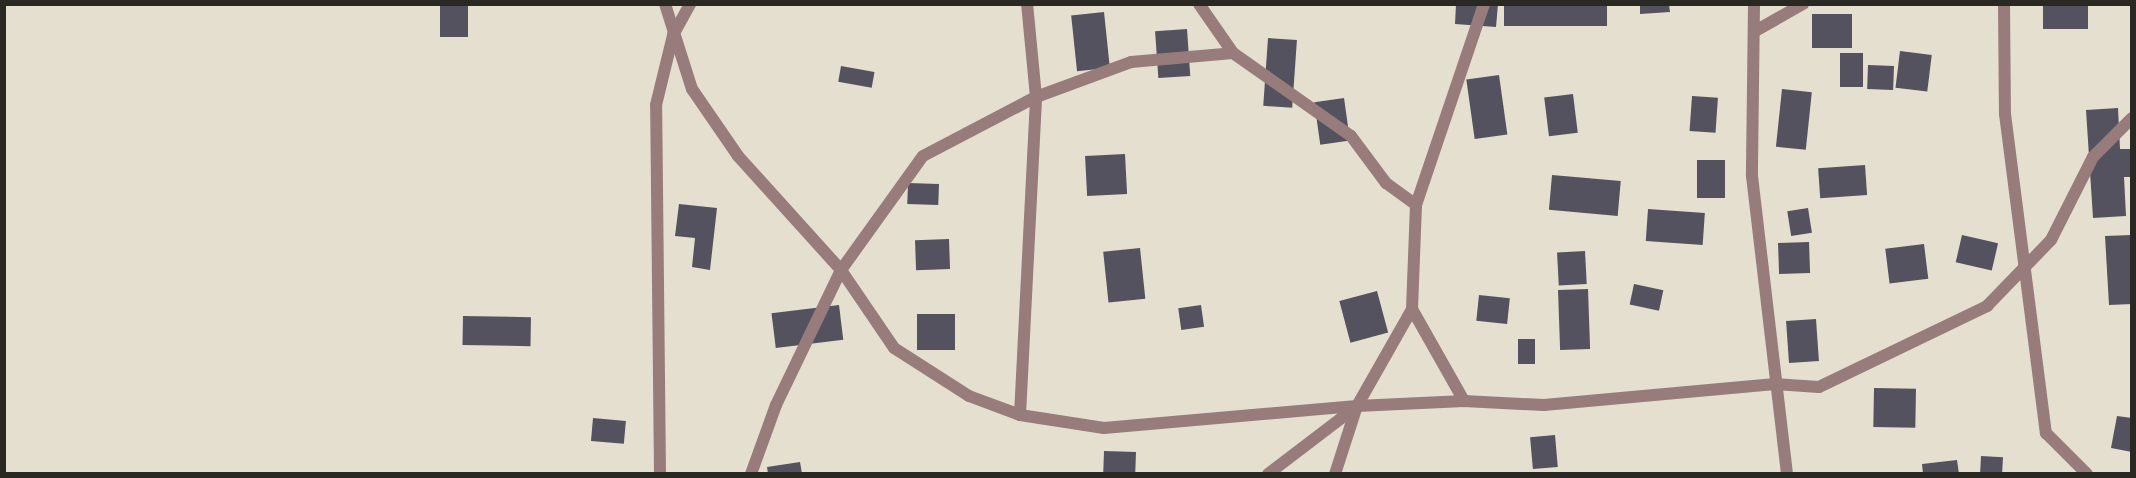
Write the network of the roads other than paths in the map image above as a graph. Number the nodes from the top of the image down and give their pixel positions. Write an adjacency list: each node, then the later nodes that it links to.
1 (665, 4): 10 (street)
2 (690, 4): 10 (street)
3 (1027, 4): 12 (street)
4 (1199, 4): 11 (street)
5 (1484, 4): 14 (street)
6 (1754, 4): 9 (street)
7 (1803, 4): 9 (street)
8 (2004, 4): 16 (street)
9 (1757, 30): 18 (street)
10 (673, 35): 15 (street); 22 (street)
11 (1233, 54): 12 (street); 14 (street)
12 (1036, 97): 15 (street); 21 (street)
13 (2132, 118): 16 (street)
14 (1416, 205): 17 (street)
15 (841, 270): 21 (street); 23 (street)
16 (2022, 273): 18 (street); 27 (street)
17 (1412, 309): 19 (street); 20 (street)
18 (1775, 384): 19 (street); 26 (street)
19 (1464, 401): 20 (street)
20 (1357, 406): 21 (street); 24 (street); 25 (street)
21 (1020, 415)
22 (660, 474)
23 (751, 474)
24 (1268, 474)
25 (1335, 474)
26 (1787, 474)
27 (2086, 474)

